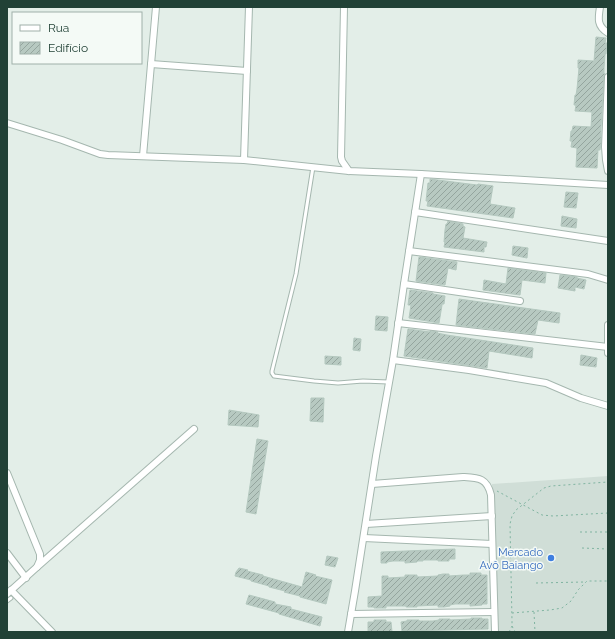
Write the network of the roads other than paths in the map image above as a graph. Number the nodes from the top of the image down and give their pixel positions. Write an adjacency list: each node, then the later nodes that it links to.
1 (156, 7): 6 (street)
2 (249, 7): 7 (street)
3 (344, 7): 13 (street)
4 (600, 7): 5 (street)
5 (608, 33)
6 (151, 64): 7 (street); 10 (street)
7 (247, 71): 11 (street)
8 (608, 77): 14 (street)
9 (7, 123): 10 (street)
10 (143, 156): 11 (street)
11 (244, 160): 12 (street)
12 (313, 167): 13 (street); 28 (lane)
13 (349, 171): 15 (street)
14 (608, 171)
15 (421, 174): 16 (street); 17 (street)
16 (608, 185)
17 (415, 212): 18 (street); 19 (street)
18 (608, 241)
19 (409, 251): 20 (street); 21 (street)
20 (608, 280)
21 (404, 284): 22 (street); 23 (street)
22 (520, 301)
23 (398, 323): 25 (street); 27 (street)
24 (608, 325): 25 (street)
25 (608, 347): 26 (street)
26 (608, 353)
27 (393, 360): 28 (street); 29 (street)
28 (388, 382): 32 (street)
29 (608, 406)
30 (194, 429): 38 (street)
31 (7, 473): 38 (street)
32 (372, 484): 33 (street); 34 (street)
33 (492, 516): 34 (street); 36 (street)
34 (366, 524): 35 (street)
35 (364, 538): 36 (street); 43 (street)
36 (492, 544): 42 (street)
37 (7, 553): 39 (street)
38 (37, 567): 39 (street)
39 (26, 578): 40 (street)
40 (9, 594): 41 (lane); 44 (street)
41 (7, 601)
42 (494, 612): 43 (street); 46 (street)
43 (351, 614): 45 (street)
44 (52, 632)
45 (348, 632)
46 (495, 632)

